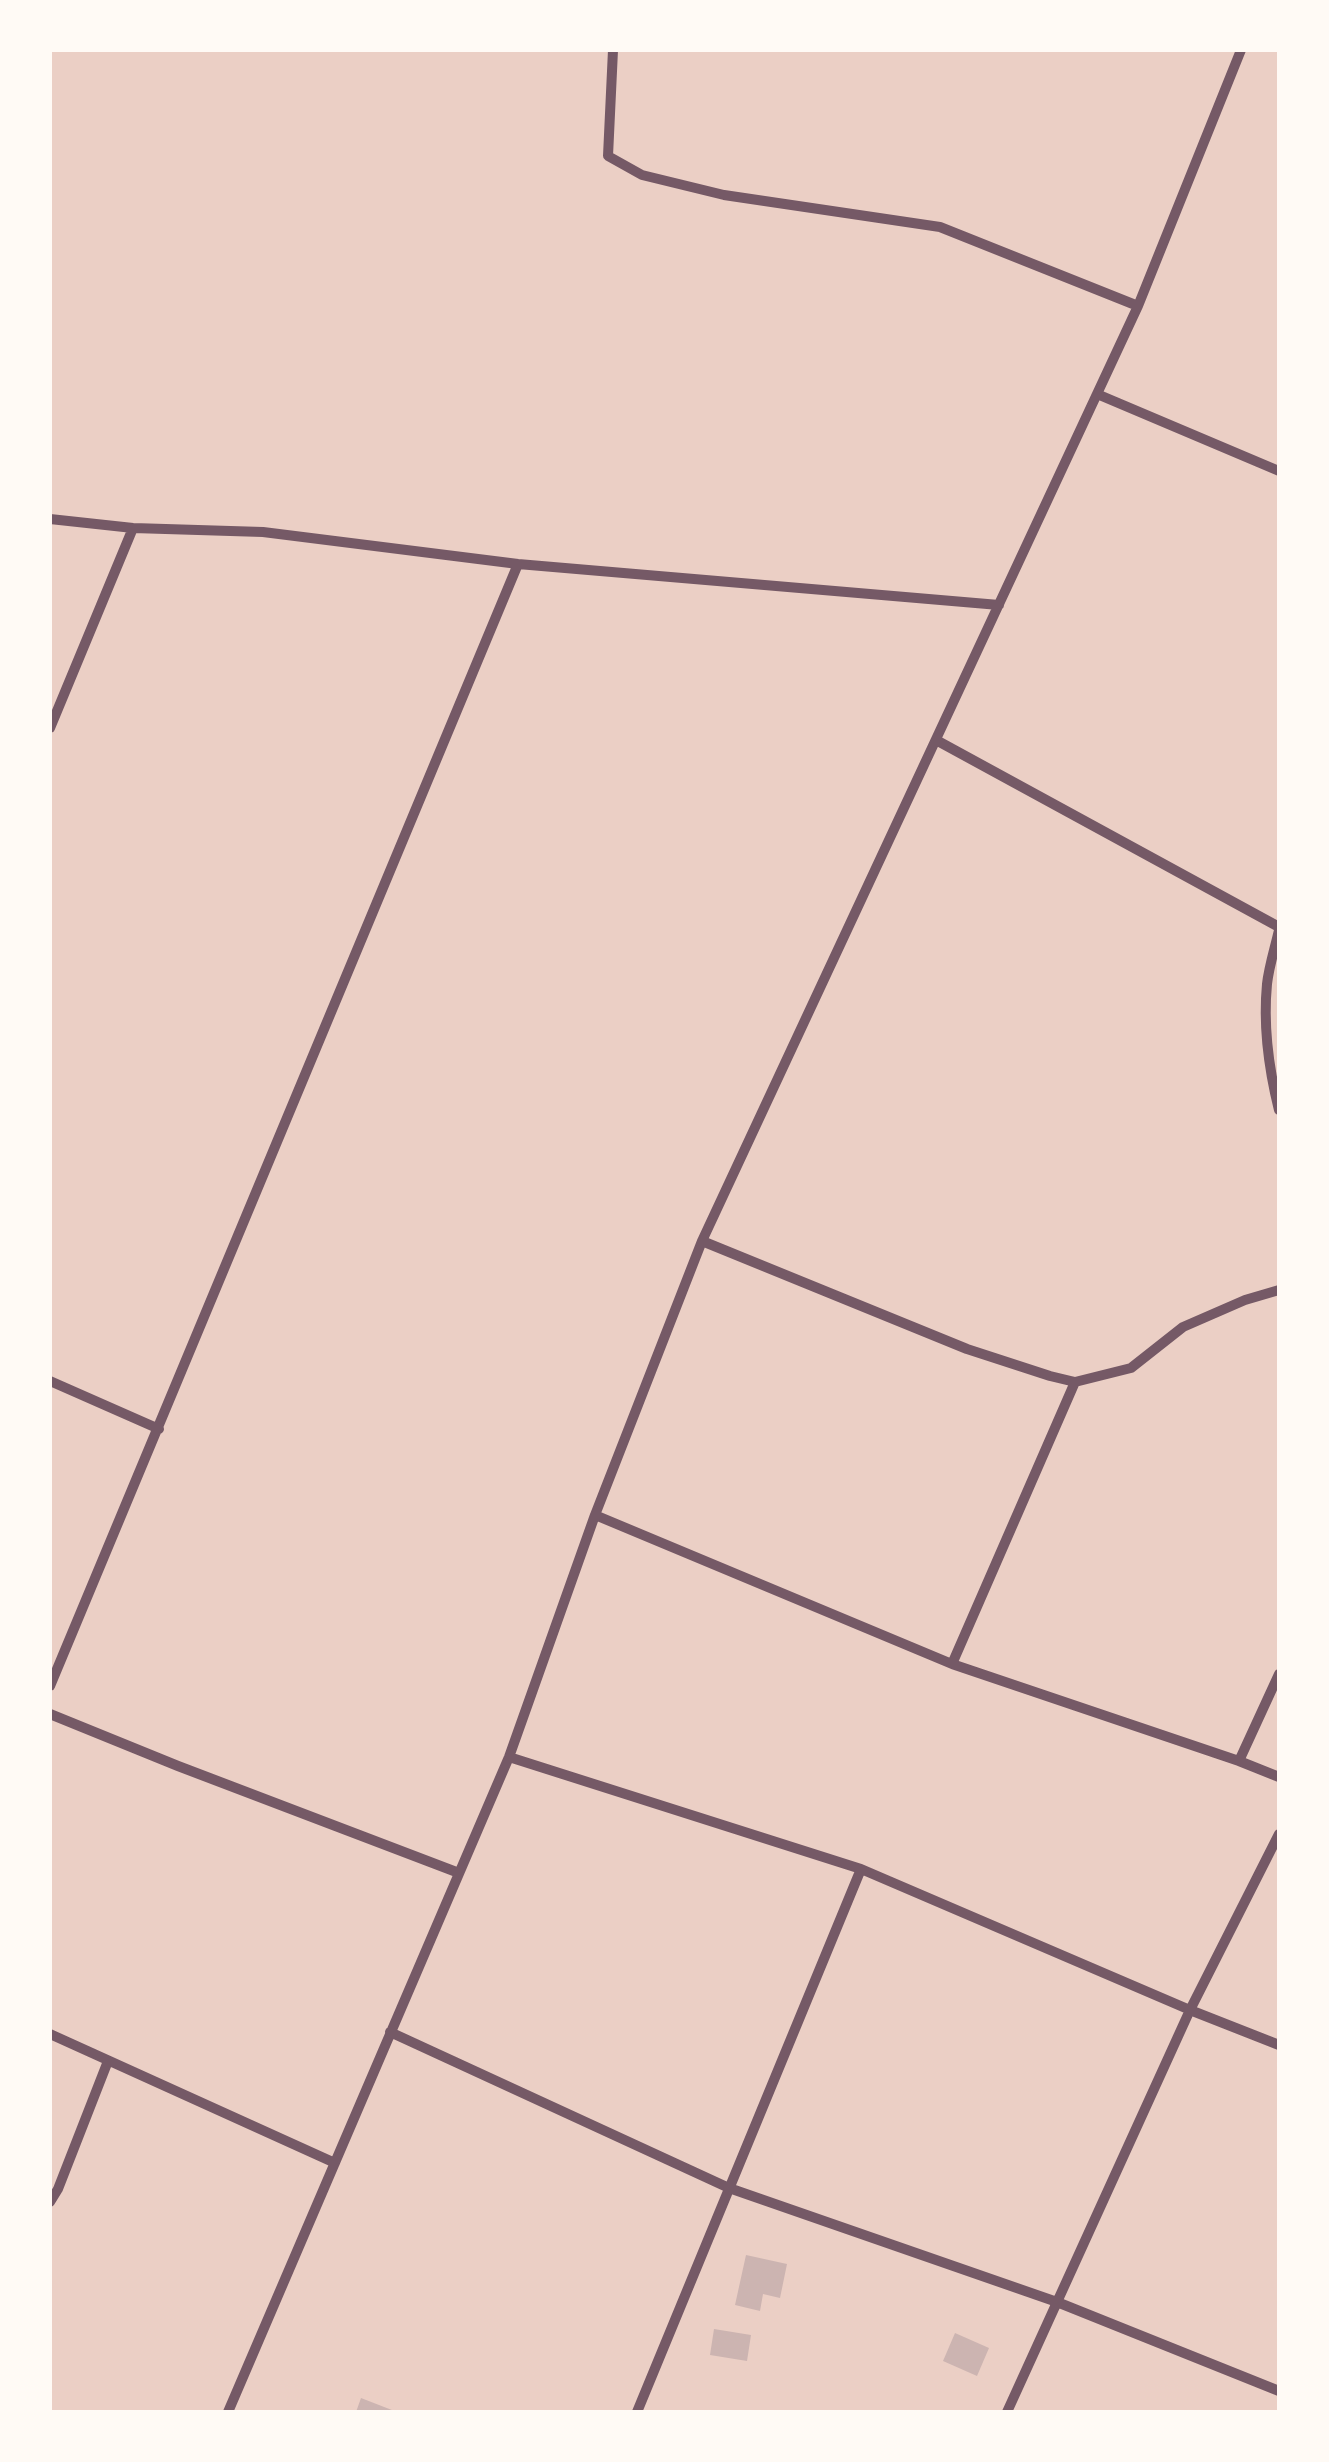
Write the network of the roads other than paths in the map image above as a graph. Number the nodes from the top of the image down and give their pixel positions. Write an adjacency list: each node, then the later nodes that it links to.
1 (614, 50): 3 (street)
2 (1242, 50): 3 (street)
3 (1138, 306): 4 (street)
4 (1096, 394): 5 (street); 9 (street)
5 (1279, 470)
6 (50, 519): 7 (street)
7 (133, 528): 8 (street); 10 (street)
8 (518, 564): 9 (street); 18 (street)
9 (999, 604): 11 (street)
10 (50, 728)
11 (936, 740): 12 (street); 14 (street)
12 (1279, 928): 13 (street)
13 (1279, 1110)
14 (702, 1241): 17 (street); 19 (street)
15 (1279, 1290): 17 (street)
16 (50, 1381): 18 (street)
17 (1075, 1382): 20 (street)
18 (159, 1429): 22 (street)
19 (594, 1515): 20 (street); 24 (street)
20 (952, 1664): 25 (street)
21 (1279, 1674): 25 (street)
22 (50, 1686)
23 (50, 1714): 29 (street)
24 (510, 1757): 28 (street); 29 (street)
25 (1240, 1760): 26 (street)
26 (1279, 1778)
27 (1279, 1834): 30 (street)
28 (861, 1870): 30 (street); 36 (street)
29 (459, 1873): 31 (street)
30 (1190, 2010): 33 (street); 38 (street)
31 (390, 2032): 35 (street); 36 (street)
32 (50, 2034): 34 (street)
33 (1279, 2044)
34 (108, 2061): 35 (street); 37 (street)
35 (335, 2163): 40 (street)
36 (729, 2188): 38 (street); 41 (street)
37 (50, 2202)
38 (1057, 2302): 39 (street); 42 (street)
39 (1279, 2391)
40 (228, 2412)
41 (637, 2412)
42 (1008, 2412)

